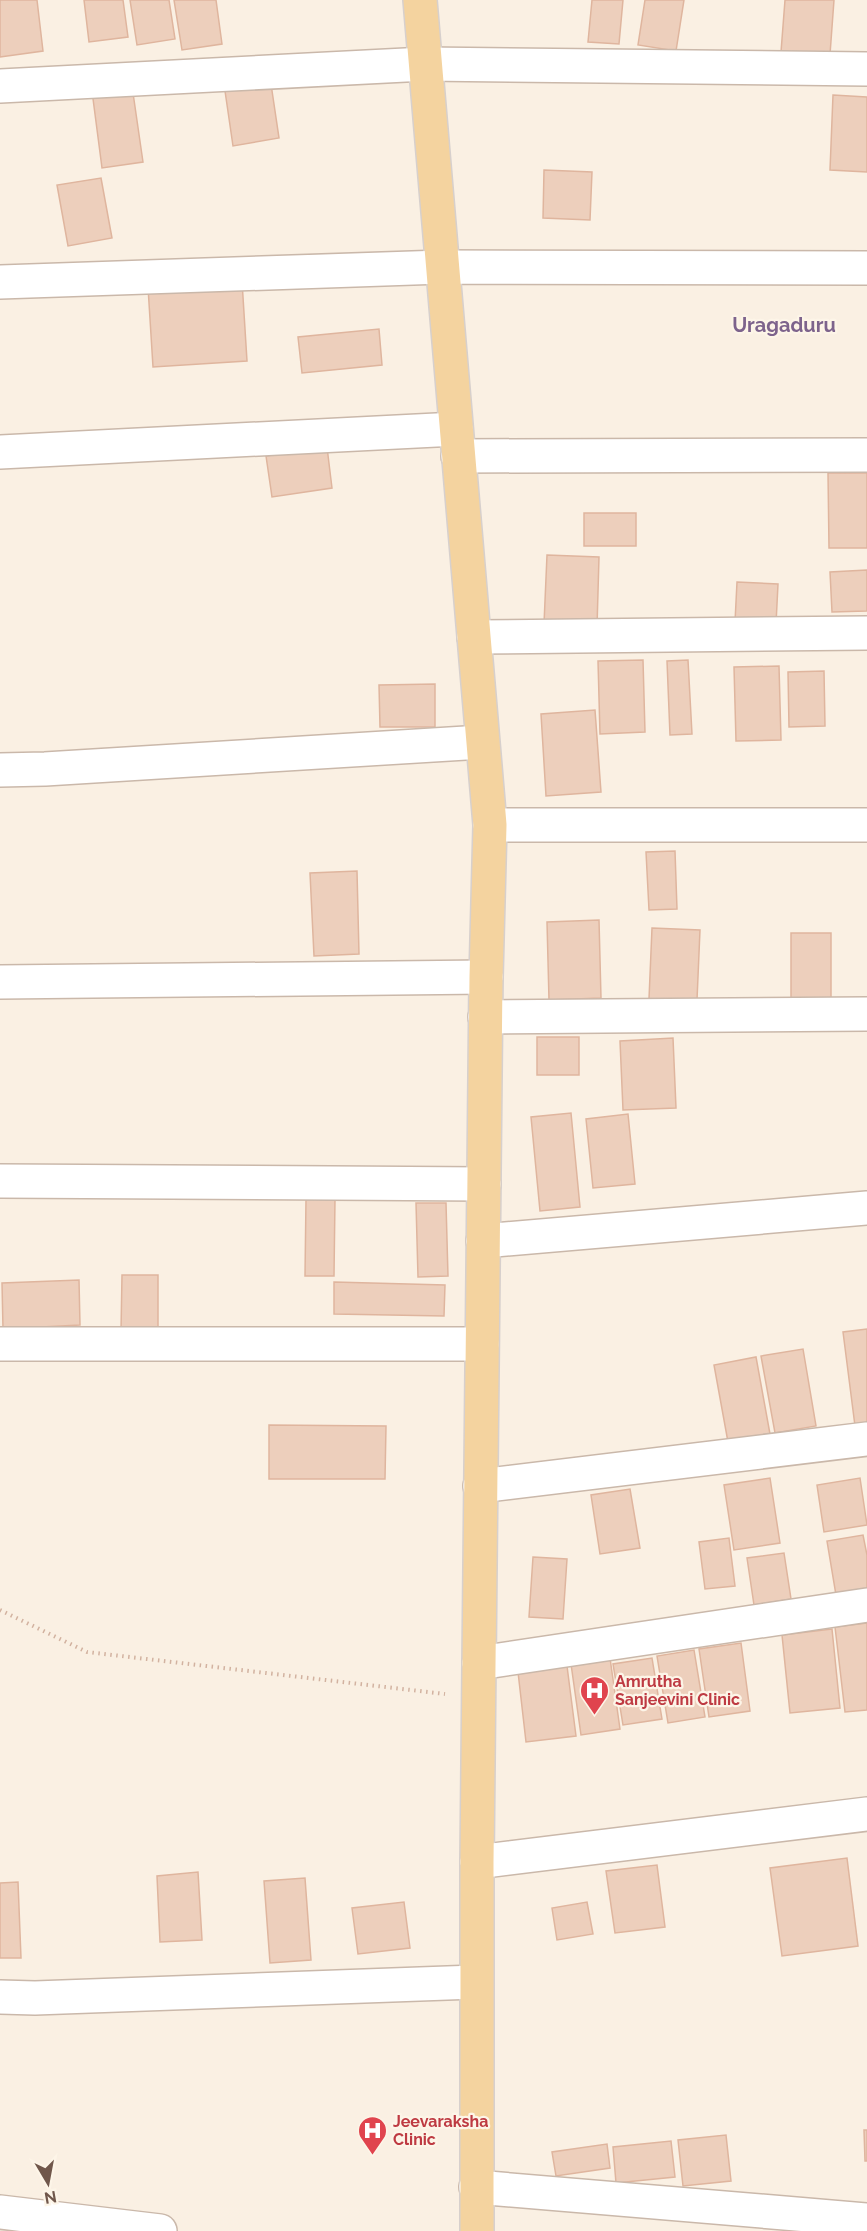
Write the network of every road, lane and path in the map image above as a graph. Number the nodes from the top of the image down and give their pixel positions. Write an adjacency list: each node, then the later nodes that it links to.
1 (420, 0): 2 (main road)
2 (425, 64): 3 (street); 4 (street); 5 (main road)
3 (867, 69)
4 (0, 86)
5 (442, 267): 6 (street); 7 (street); 8 (main road)
6 (867, 268)
7 (0, 282)
8 (457, 443): 9 (street); 10 (street); 12 (main road)
9 (0, 452)
10 (867, 455)
11 (867, 633): 12 (street)
12 (474, 637): 13 (main road)
13 (482, 742): 14 (street); 15 (main road)
14 (0, 770)
15 (490, 825): 16 (street); 17 (main road)
16 (867, 825)
17 (486, 976): 18 (street); 20 (main road)
18 (0, 982)
19 (867, 1014): 20 (street)
20 (485, 1017): 22 (main road)
21 (0, 1181): 22 (street)
22 (484, 1184): 24 (main road)
23 (867, 1208): 24 (street)
24 (483, 1241): 26 (main road)
25 (0, 1344): 26 (street)
26 (482, 1344): 28 (main road)
27 (867, 1439): 28 (street)
28 (480, 1486): 31 (main road)
29 (867, 1605): 31 (street)
30 (0, 1611): 32 (path)
31 (479, 1663): 32 (main road)
32 (479, 1698): 34 (main road)
33 (867, 1814): 34 (street)
34 (477, 1862): 35 (main road)
35 (476, 1982): 36 (street); 37 (main road)
36 (0, 1997)
37 (476, 2187): 39 (street); 40 (main road)
38 (0, 2212): 41 (street)
39 (867, 2220)
40 (476, 2227)
41 (160, 2231)

